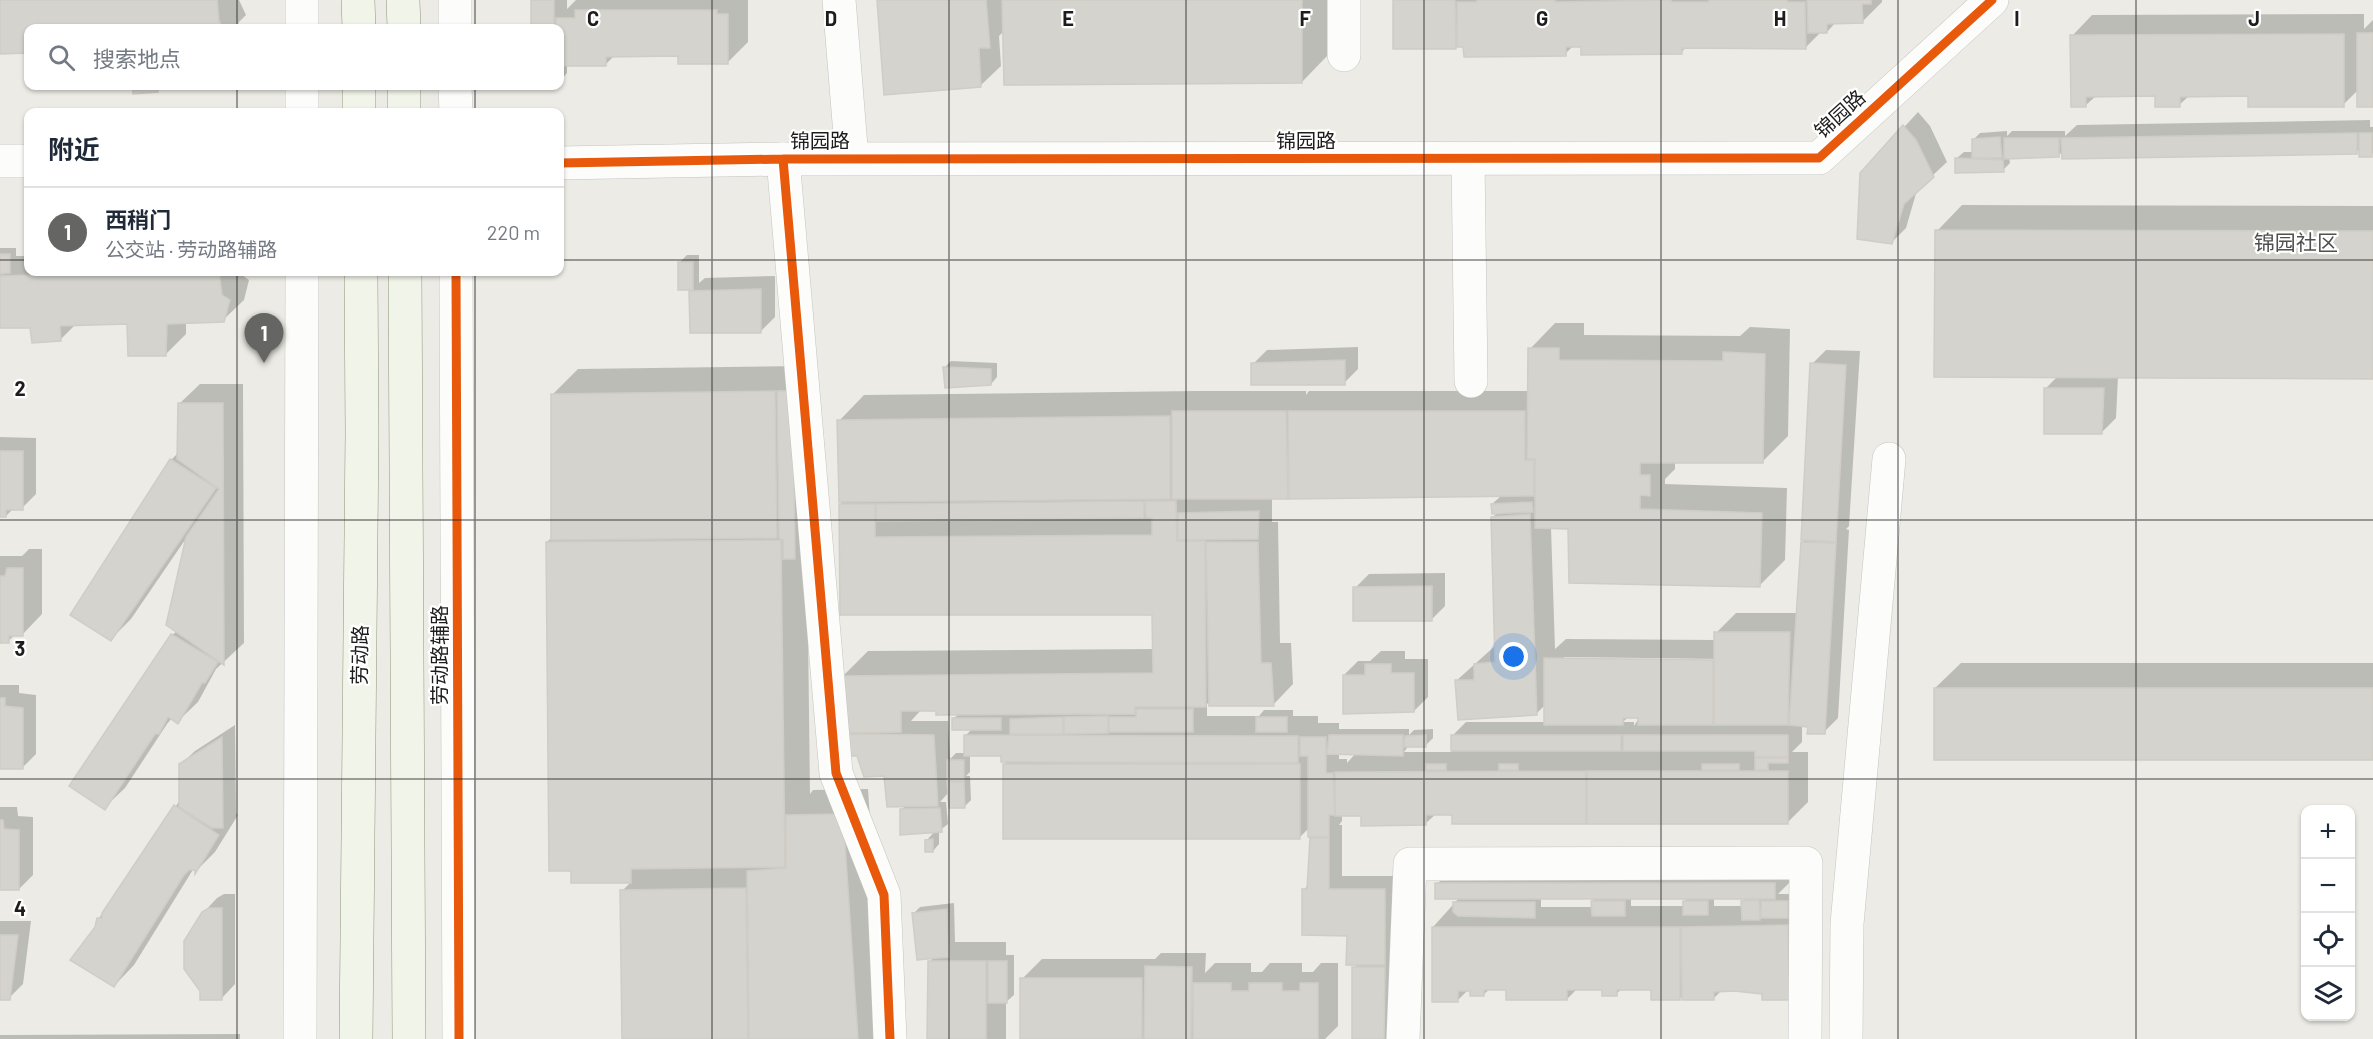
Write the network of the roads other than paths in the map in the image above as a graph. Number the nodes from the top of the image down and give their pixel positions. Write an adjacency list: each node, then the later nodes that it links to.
1 (302, 0): 8 (street)
2 (358, 0): 9 (main road)
3 (403, 0): 10 (main road)
4 (455, 0): 11 (street)
5 (839, 0): 22 (street)
6 (1344, 0): 12 (street)
7 (1992, 0): 23 (street, 锦园路)
8 (302, 24)
9 (359, 24)
10 (404, 24)
11 (455, 24)
12 (1344, 55)
13 (302, 90): 17 (street)
14 (359, 90): 18 (main road)
15 (404, 90): 19 (main road)
16 (455, 90): 20 (street)
17 (302, 108)
18 (359, 108)
19 (404, 108)
20 (456, 108)
21 (783, 159): 22 (street, 锦园路); 26 (street, 锦园路); 37 (street)
22 (852, 159): 23 (street, 锦园路)
23 (1468, 159): 31 (street)
24 (0, 161): 25 (street)
25 (24, 161)
26 (564, 163)
27 (302, 276): 33 (street)
28 (361, 276): 34 (main road, 劳动路)
29 (405, 276): 35 (main road)
30 (456, 276): 36 (street, 劳动路辅路)
31 (1471, 381)
32 (1889, 459): 40 (street)
33 (300, 1039)
34 (356, 1039)
35 (409, 1039)
36 (459, 1039)
37 (890, 1039)
38 (1403, 1039): 39 (street)
39 (1805, 1039)
40 (1846, 1039)

